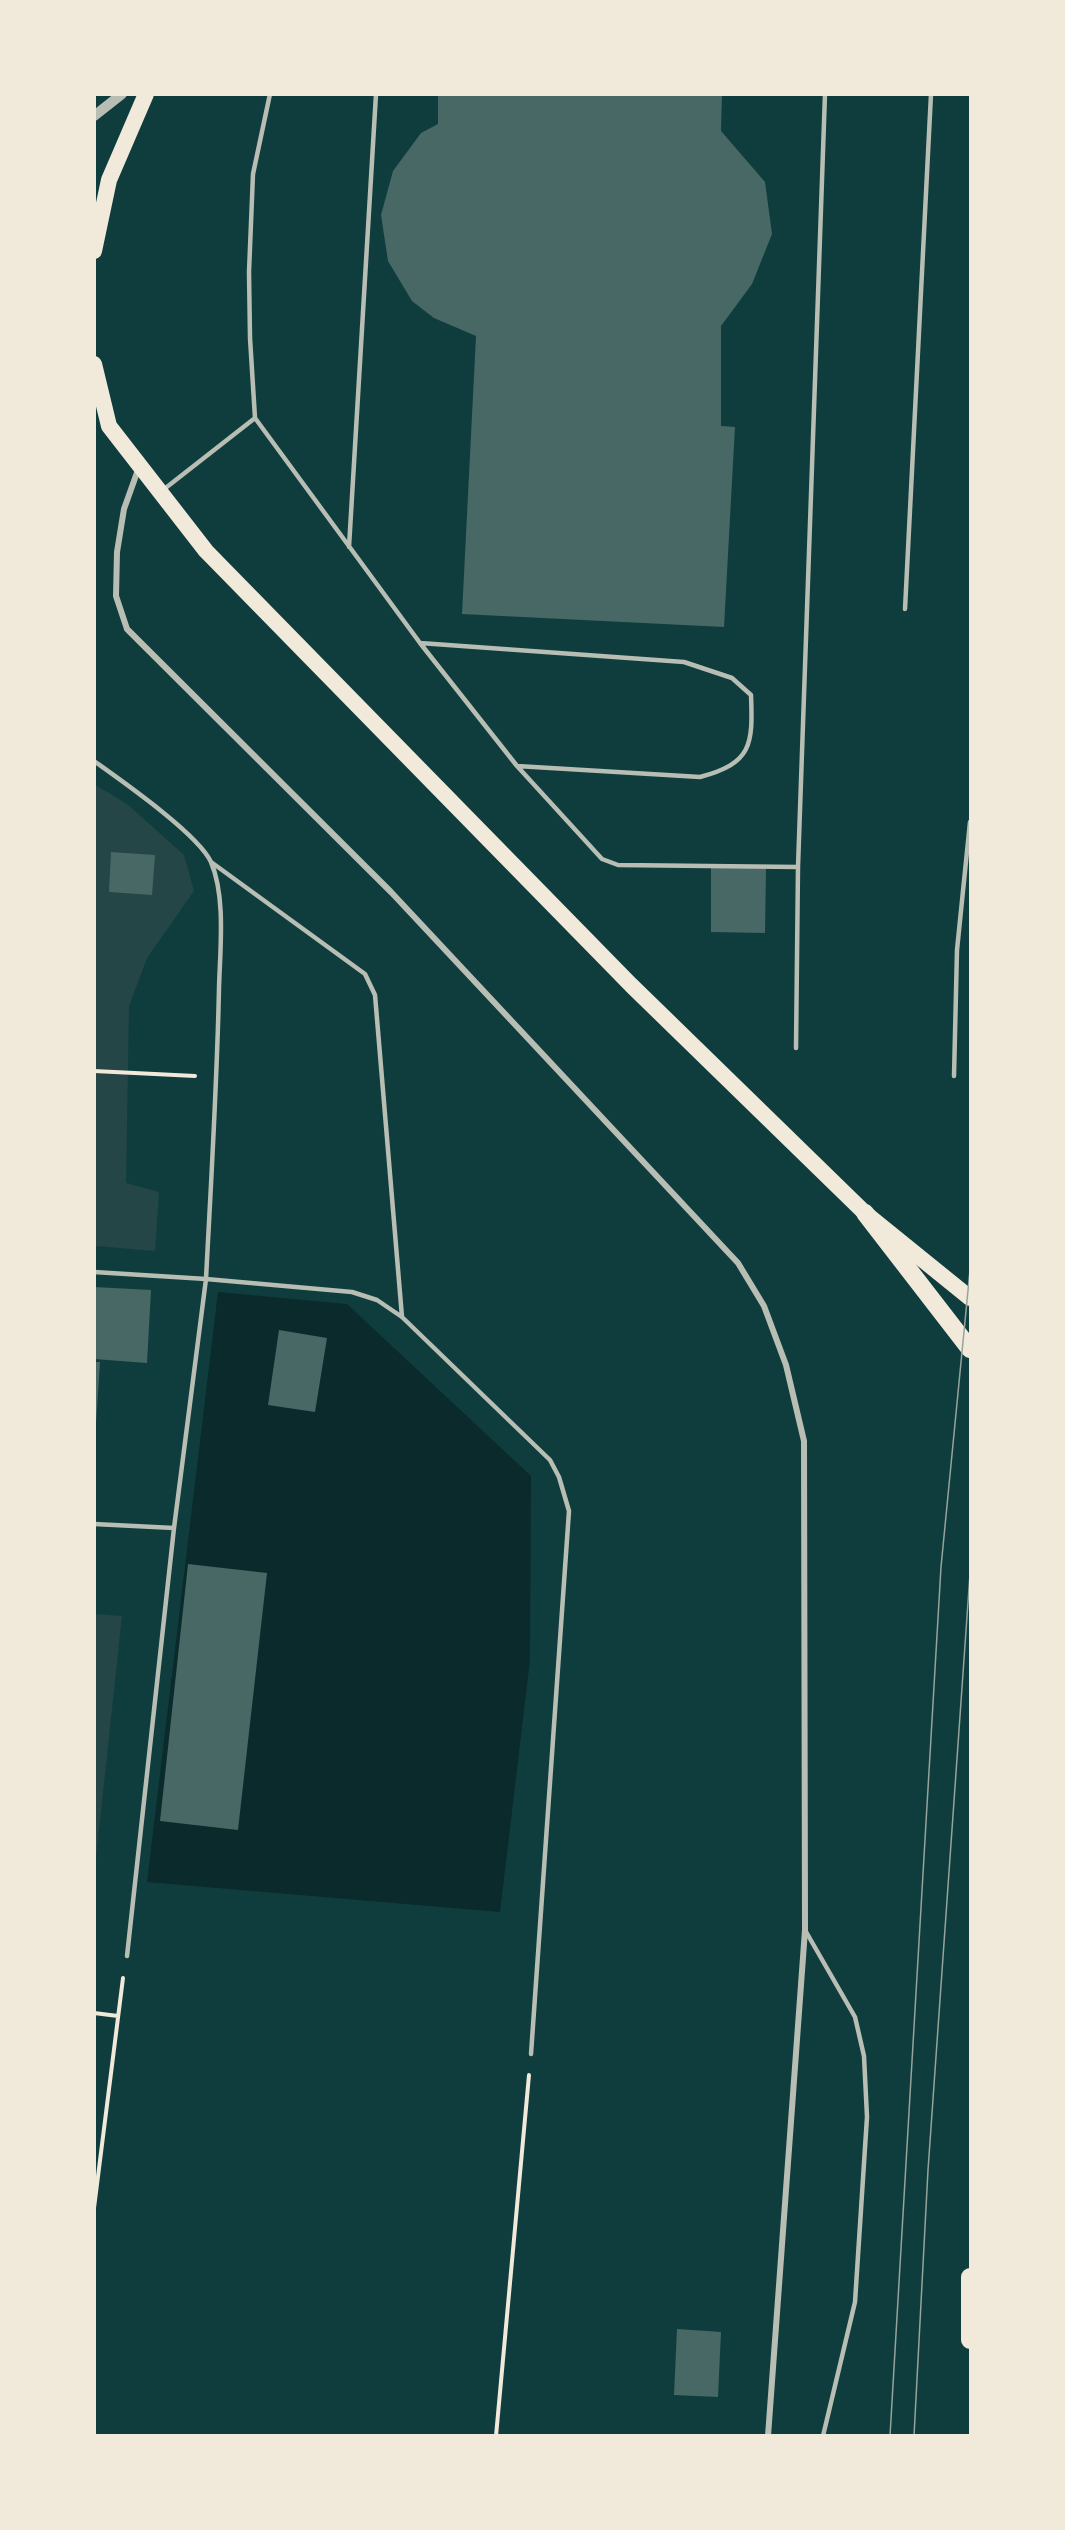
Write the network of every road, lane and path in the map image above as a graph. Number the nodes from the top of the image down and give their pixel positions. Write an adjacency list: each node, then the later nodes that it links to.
1 (122, 94): 7 (street)
2 (146, 94): 8 (highway)
3 (270, 94): 11 (lane)
4 (376, 94): 15 (lane)
5 (825, 94): 22 (lane)
6 (931, 94): 16 (lane)
7 (94, 116)
8 (94, 250)
9 (94, 364): 12 (highway)
10 (94, 413): 12 (street)
11 (255, 418): 14 (lane); 15 (lane)
12 (109, 426): 13 (highway)
13 (139, 466): 14 (highway); 35 (street)
14 (160, 492): 27 (highway)
15 (349, 547): 17 (lane)
16 (905, 609)
17 (420, 643): 19 (lane); 19 (lane)
18 (94, 761): 21 (lane)
19 (517, 766): 22 (lane)
20 (970, 822): 25 (lane)
21 (211, 862): 26 (lane); 31 (lane)
22 (798, 867): 23 (lane)
23 (796, 1048)
24 (94, 1071): 26 (path)
25 (954, 1076)
26 (217, 1078): 29 (lane)
27 (865, 1213): 30 (highway); 32 (highway)
28 (94, 1272): 29 (lane)
29 (206, 1280): 31 (lane); 34 (lane)
30 (970, 1298)
31 (402, 1317): 39 (lane)
32 (970, 1349)
33 (94, 1524): 34 (lane)
34 (174, 1528): 36 (lane)
35 (805, 1930): 44 (street); 45 (lane)
36 (127, 1956): 38 (path)
37 (94, 2013): 38 (path)
38 (118, 2016): 40 (path)
39 (531, 2054): 43 (path)
40 (94, 2208)
41 (970, 2277): 42 (highway)
42 (970, 2340)
43 (496, 2436)
44 (768, 2436)
45 (823, 2436)

